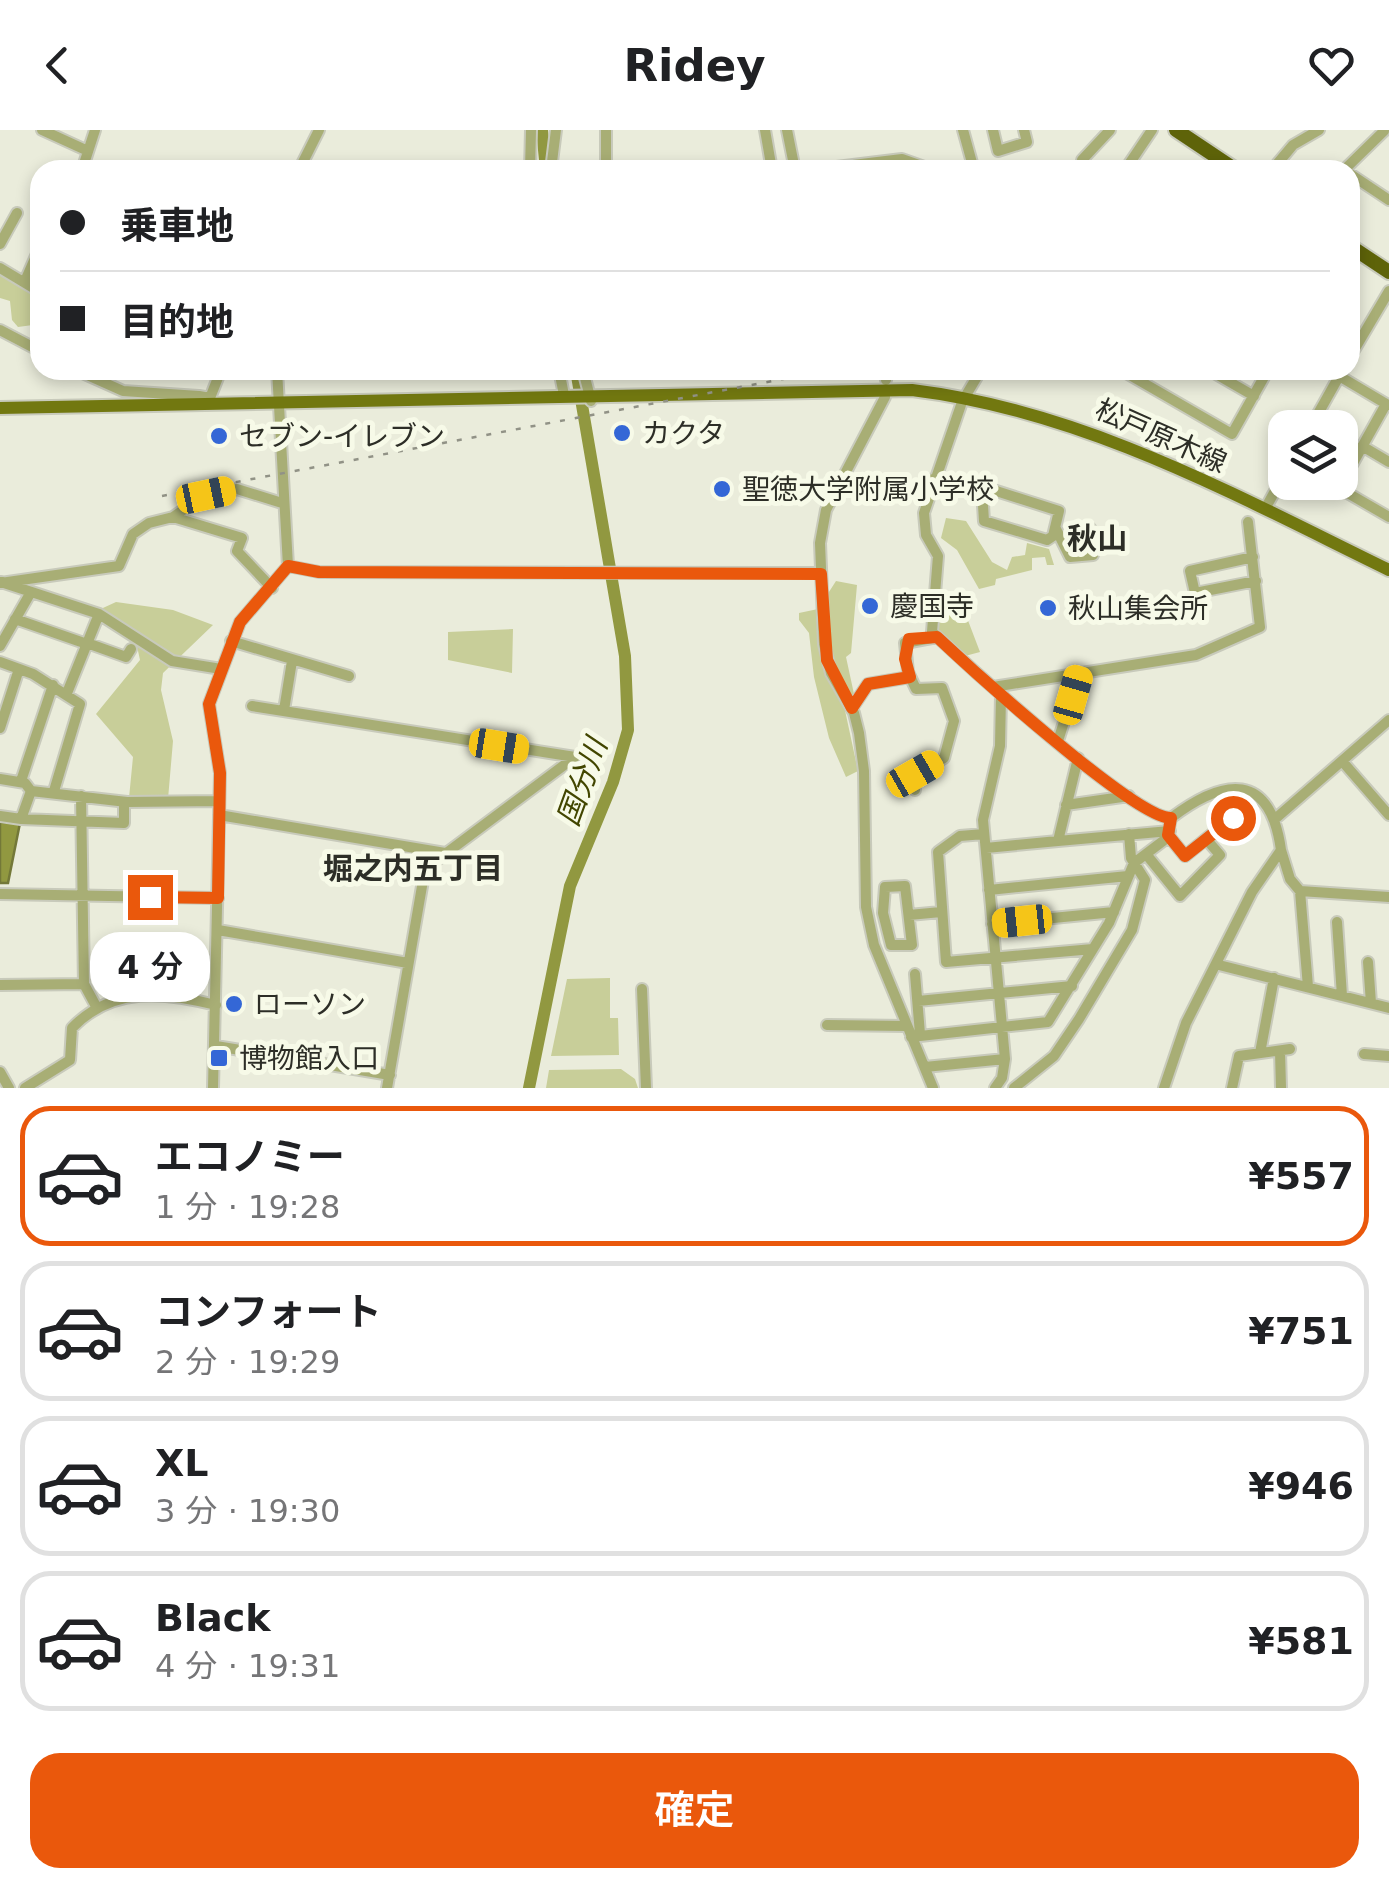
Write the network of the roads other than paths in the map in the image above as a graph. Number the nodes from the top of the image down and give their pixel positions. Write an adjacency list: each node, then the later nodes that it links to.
1 (42, 130): 17 (street)
2 (95, 130): 17 (street)
3 (319, 130): 19 (street)
4 (531, 130): 20 (street)
5 (556, 130): 21 (street)
6 (606, 130): 22 (street)
7 (764, 130): 23 (street)
8 (786, 130): 24 (street)
9 (963, 130): 25 (street)
10 (993, 130): 11 (street)
11 (1024, 130)
12 (1110, 130): 26 (street)
13 (1152, 130): 27 (street)
14 (1319, 130): 29 (street)
15 (1185, 132): 28 (highway)
16 (1386, 132): 30 (street)
17 (88, 151): 18 (street)
18 (85, 160)
19 (304, 160)
20 (530, 160)
21 (552, 160)
22 (606, 160)
23 (770, 160)
24 (793, 160)
25 (971, 160)
26 (1082, 160)
27 (1132, 160)
28 (1223, 160)
29 (1281, 160)
30 (1357, 160)
31 (1360, 180): 32 (street)
32 (1389, 200)
33 (16, 213): 34 (street)
34 (0, 244)
35 (1360, 253): 38 (highway)
36 (0, 268): 39 (street)
37 (30, 270): 39 (street)
38 (1389, 272)
39 (25, 281): 40 (street)
40 (30, 285)
41 (1389, 291): 43 (street)
42 (0, 330): 44 (street)
43 (1360, 339)
44 (30, 346)
45 (100, 380): 61 (street)
46 (218, 380): 61 (street)
47 (278, 380): 62 (street)
48 (561, 380): 56 (street)
49 (586, 380): 60 (street)
50 (975, 380): 57 (street)
51 (1138, 380): 58 (street)
52 (1226, 380): 58 (street)
53 (1263, 380): 58 (street)
54 (1333, 380): 65 (street)
55 (1349, 380): 63 (street)
56 (564, 395): 60 (main road, 松戸原木線); 62 (main road, 松戸原木線)
57 (965, 396): 60 (main road, 松戸原木線); 69 (street); 74 (main road, 松戸原木線)
58 (1254, 396)
59 (884, 397): 83 (street)
60 (591, 398)
61 (210, 401): 62 (main road, 松戸原木線); 64 (main road, 松戸原木線)
62 (279, 403): 73 (street)
63 (1388, 405): 66 (street)
64 (0, 408)
65 (1319, 410)
66 (1362, 446): 67 (street); 76 (street)
67 (1389, 462)
68 (227, 478): 70 (street)
69 (933, 480): 71 (street); 90 (street)
70 (232, 490): 73 (street); 75 (street)
71 (982, 490): 79 (street); 79 (street)
72 (1270, 500): 74 (street)
73 (282, 504): 81 (street)
74 (1265, 510): 82 (main road, 松戸原木線)
75 (173, 517): 85 (street); 86 (street)
76 (1389, 517)
77 (1248, 522): 80 (street)
78 (1090, 528): 79 (street)
79 (1056, 529)
80 (1253, 557): 84 (street); 84 (street)
81 (288, 566): 83 (street); 86 (street)
82 (1389, 570)
83 (821, 574): 106 (street)
84 (1256, 581): 99 (street)
85 (1, 582): 87 (street)
86 (272, 588): 91 (street)
87 (31, 592): 88 (street); 89 (street)
88 (99, 614): 92 (street); 98 (street)
89 (15, 620): 92 (street); 93 (street)
90 (937, 637): 101 (street); 103 (street)
91 (232, 641): 95 (street); 98 (street)
92 (87, 643): 94 (street); 104 (street)
93 (0, 646)
94 (131, 649)
95 (292, 661): 100 (street); 107 (street)
96 (0, 662): 97 (street)
97 (19, 669): 102 (street); 109 (street)
98 (221, 669): 120 (street)
99 (1079, 674): 103 (street); 110 (street)
100 (349, 676)
101 (910, 677): 106 (street); 115 (street)
102 (52, 685): 104 (street); 114 (street)
103 (997, 691): 110 (street); 132 (street)
104 (67, 693): 117 (street)
105 (252, 706): 107 (street)
106 (852, 708): 175 (street)
107 (284, 710): 138 (street)
108 (1389, 720): 112 (street)
109 (0, 728)
110 (1058, 741): 111 (street)
111 (1078, 758): 119 (street); 122 (street)
112 (1342, 761): 124 (street); 130 (street)
113 (0, 778): 114 (street)
114 (21, 782): 116 (street)
115 (915, 790)
116 (31, 791): 117 (street); 128 (street)
117 (54, 791): 118 (street)
118 (82, 796): 121 (street); 129 (street)
119 (1129, 796): 122 (street); 126 (street)
120 (220, 801): 121 (street); 123 (street)
121 (124, 802): 129 (street)
122 (1066, 806): 135 (street)
123 (219, 815): 138 (street); 146 (street)
124 (1389, 815)
125 (0, 816): 128 (street)
126 (1171, 818): 130 (street); 131 (street)
127 (1233, 818): 134 (street)
128 (20, 819): 129 (street)
129 (82, 820): 145 (street)
130 (1275, 820): 137 (street)
131 (1169, 833): 133 (street); 134 (street); 139 (street)
132 (984, 834): 136 (street); 148 (street)
133 (1129, 834): 135 (street); 140 (street)
134 (1206, 840): 139 (street)
135 (1058, 841): 136 (street)
136 (986, 848): 142 (street)
137 (1281, 850): 143 (street); 158 (street)
138 (445, 853): 156 (street)
139 (1146, 854): 140 (street)
140 (1134, 863): 141 (street); 191 (street)
141 (1128, 876): 142 (street); 149 (street)
142 (989, 890): 152 (street)
143 (1300, 890): 147 (street); 164 (street)
144 (0, 894): 145 (street)
145 (83, 895): 146 (street); 161 (street)
146 (218, 898): 153 (street)
147 (1389, 898)
148 (942, 912): 150 (street); 155 (street)
149 (1114, 912): 152 (street); 154 (street)
150 (908, 915): 150 (street)
151 (1337, 922): 167 (street)
152 (992, 924): 155 (street)
153 (218, 930): 156 (street); 170 (street)
154 (1093, 950): 155 (street); 163 (street)
155 (996, 958): 166 (street)
156 (408, 962): 183 (street)
157 (1368, 962): 169 (street)
158 (1219, 964): 160 (street); 192 (street)
159 (915, 974): 168 (street)
160 (1274, 978): 164 (street); 177 (street)
161 (84, 984): 162 (street); 171 (street)
162 (0, 985)
163 (1072, 986): 166 (street); 174 (street)
164 (1308, 987): 167 (street)
165 (642, 989): 188 (street)
166 (999, 993): 168 (street); 174 (street)
167 (1342, 996): 169 (street)
168 (918, 1000): 175 (street)
169 (1370, 1003): 172 (street)
170 (216, 1004): 171 (street); 176 (street)
171 (98, 1008): 185 (street)
172 (1389, 1008)
173 (827, 1025): 175 (street)
174 (1002, 1027): 175 (street); 180 (street)
175 (913, 1032): 181 (street)
176 (216, 1046): 183 (street); 186 (street)
177 (1260, 1053): 193 (street); 194 (street)
178 (1364, 1054): 179 (street)
179 (1389, 1056)
180 (1005, 1059): 181 (street); 190 (street)
181 (925, 1067): 189 (street)
182 (0, 1072): 184 (street)
183 (390, 1075): 187 (street)
184 (10, 1088)
185 (25, 1088)
186 (213, 1088)
187 (388, 1088)
188 (646, 1088)
189 (933, 1088)
190 (995, 1088)
191 (1014, 1088)
192 (1164, 1088)
193 (1232, 1088)
194 (1281, 1088)

